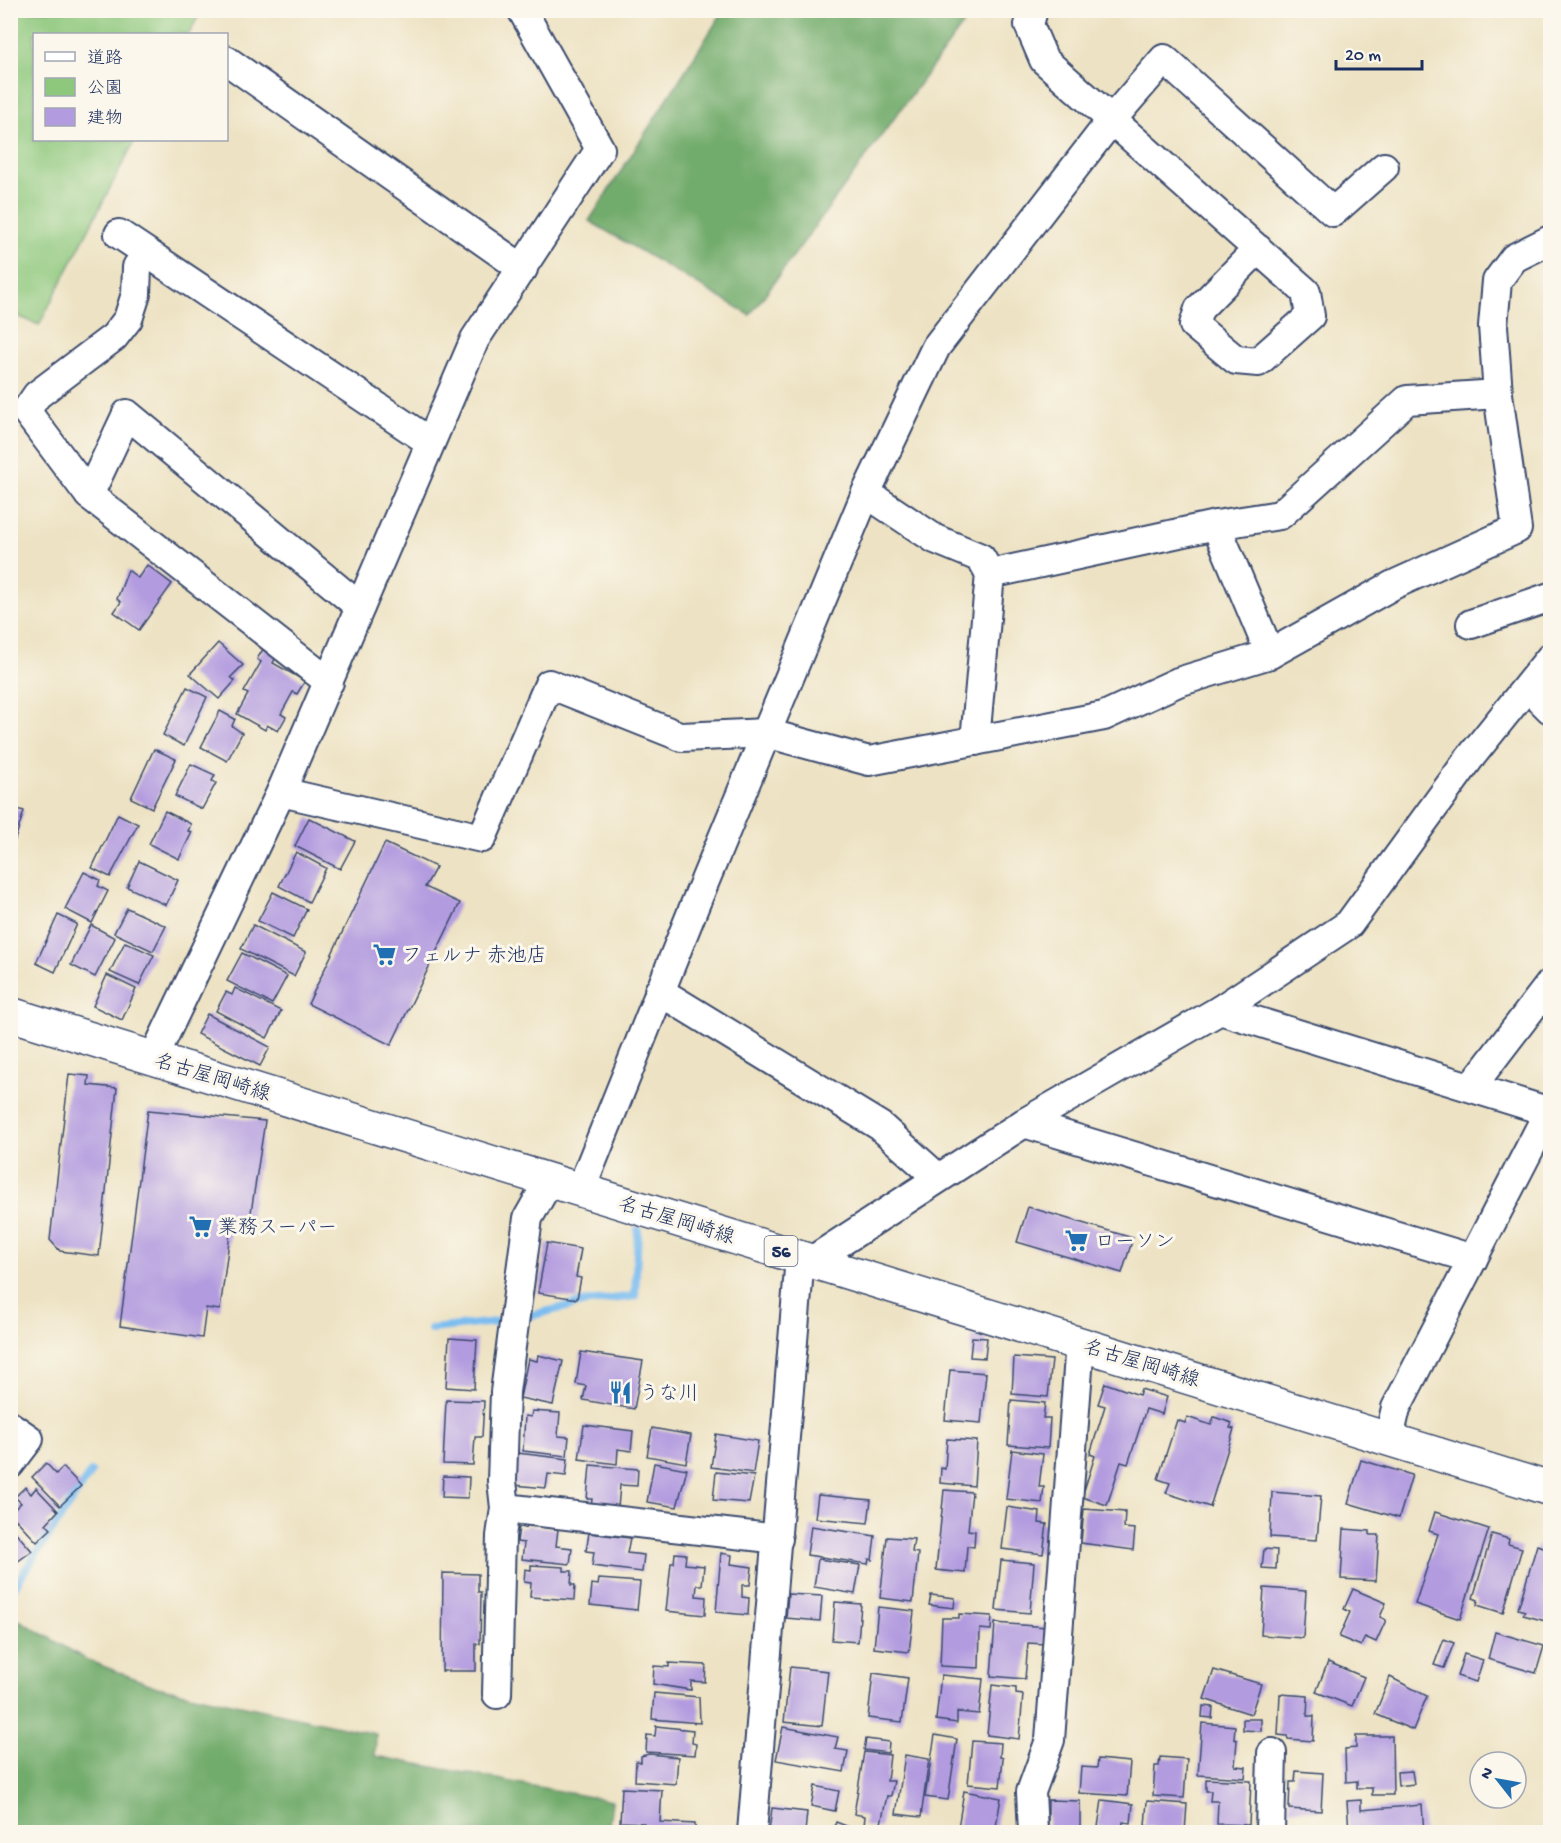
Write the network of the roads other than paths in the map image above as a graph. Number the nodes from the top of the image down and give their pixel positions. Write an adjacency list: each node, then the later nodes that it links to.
1 (522, 10): 10 (street)
2 (1033, 10): 4 (street)
3 (228, 61): 10 (street)
4 (1113, 118): 5 (street); 8 (street); 13 (street)
5 (1384, 167)
6 (119, 234): 9 (street)
7 (1551, 240): 11 (street)
8 (1258, 249)
9 (147, 253): 12 (street); 14 (street)
10 (523, 269): 12 (street)
11 (1498, 394): 15 (street); 20 (street)
12 (430, 442): 18 (street)
13 (866, 493): 16 (street); 25 (street)
14 (89, 495): 18 (street); 22 (street)
15 (1216, 525): 16 (street); 20 (street)
16 (990, 574): 26 (street)
17 (1551, 597): 19 (street)
18 (360, 607): 22 (street)
19 (1471, 624)
20 (1270, 654): 26 (street)
21 (1551, 658): 23 (street)
22 (329, 682): 27 (street)
23 (1528, 687): 24 (street); 30 (street)
24 (1551, 709)
25 (766, 733): 26 (street); 27 (street); 29 (street)
26 (975, 741)
27 (281, 792): 32 (street)
28 (1551, 984): 33 (street)
29 (659, 992): 36 (street); 38 (street)
30 (1220, 1010): 33 (street); 35 (street)
31 (10, 1014): 32 (main road, 名古屋岡崎線 / 56)
32 (154, 1057): 37 (main road, 名古屋岡崎線 / 56)
33 (1472, 1086): 34 (street)
34 (1550, 1112): 40 (street)
35 (1024, 1123): 36 (street); 40 (street)
36 (938, 1178): 39 (street)
37 (549, 1181): 38 (main road, 名古屋岡崎線 / 56); 46 (street)
38 (581, 1189): 39 (main road, 名古屋岡崎線 / 56)
39 (807, 1258): 41 (main road, 名古屋岡崎線 / 56); 47 (street)
40 (1473, 1259): 43 (street)
41 (1080, 1343): 43 (main road, 名古屋岡崎線 / 56); 51 (street)
42 (10, 1426): 44 (street)
43 (1389, 1438): 45 (main road, 名古屋岡崎線 / 56)
44 (10, 1464)
45 (1551, 1489)
46 (505, 1508): 47 (street); 48 (street)
47 (778, 1539): 50 (street)
48 (497, 1694)
49 (1272, 1753): 52 (street)
50 (752, 1833)
51 (1033, 1833)
52 (1270, 1833)

